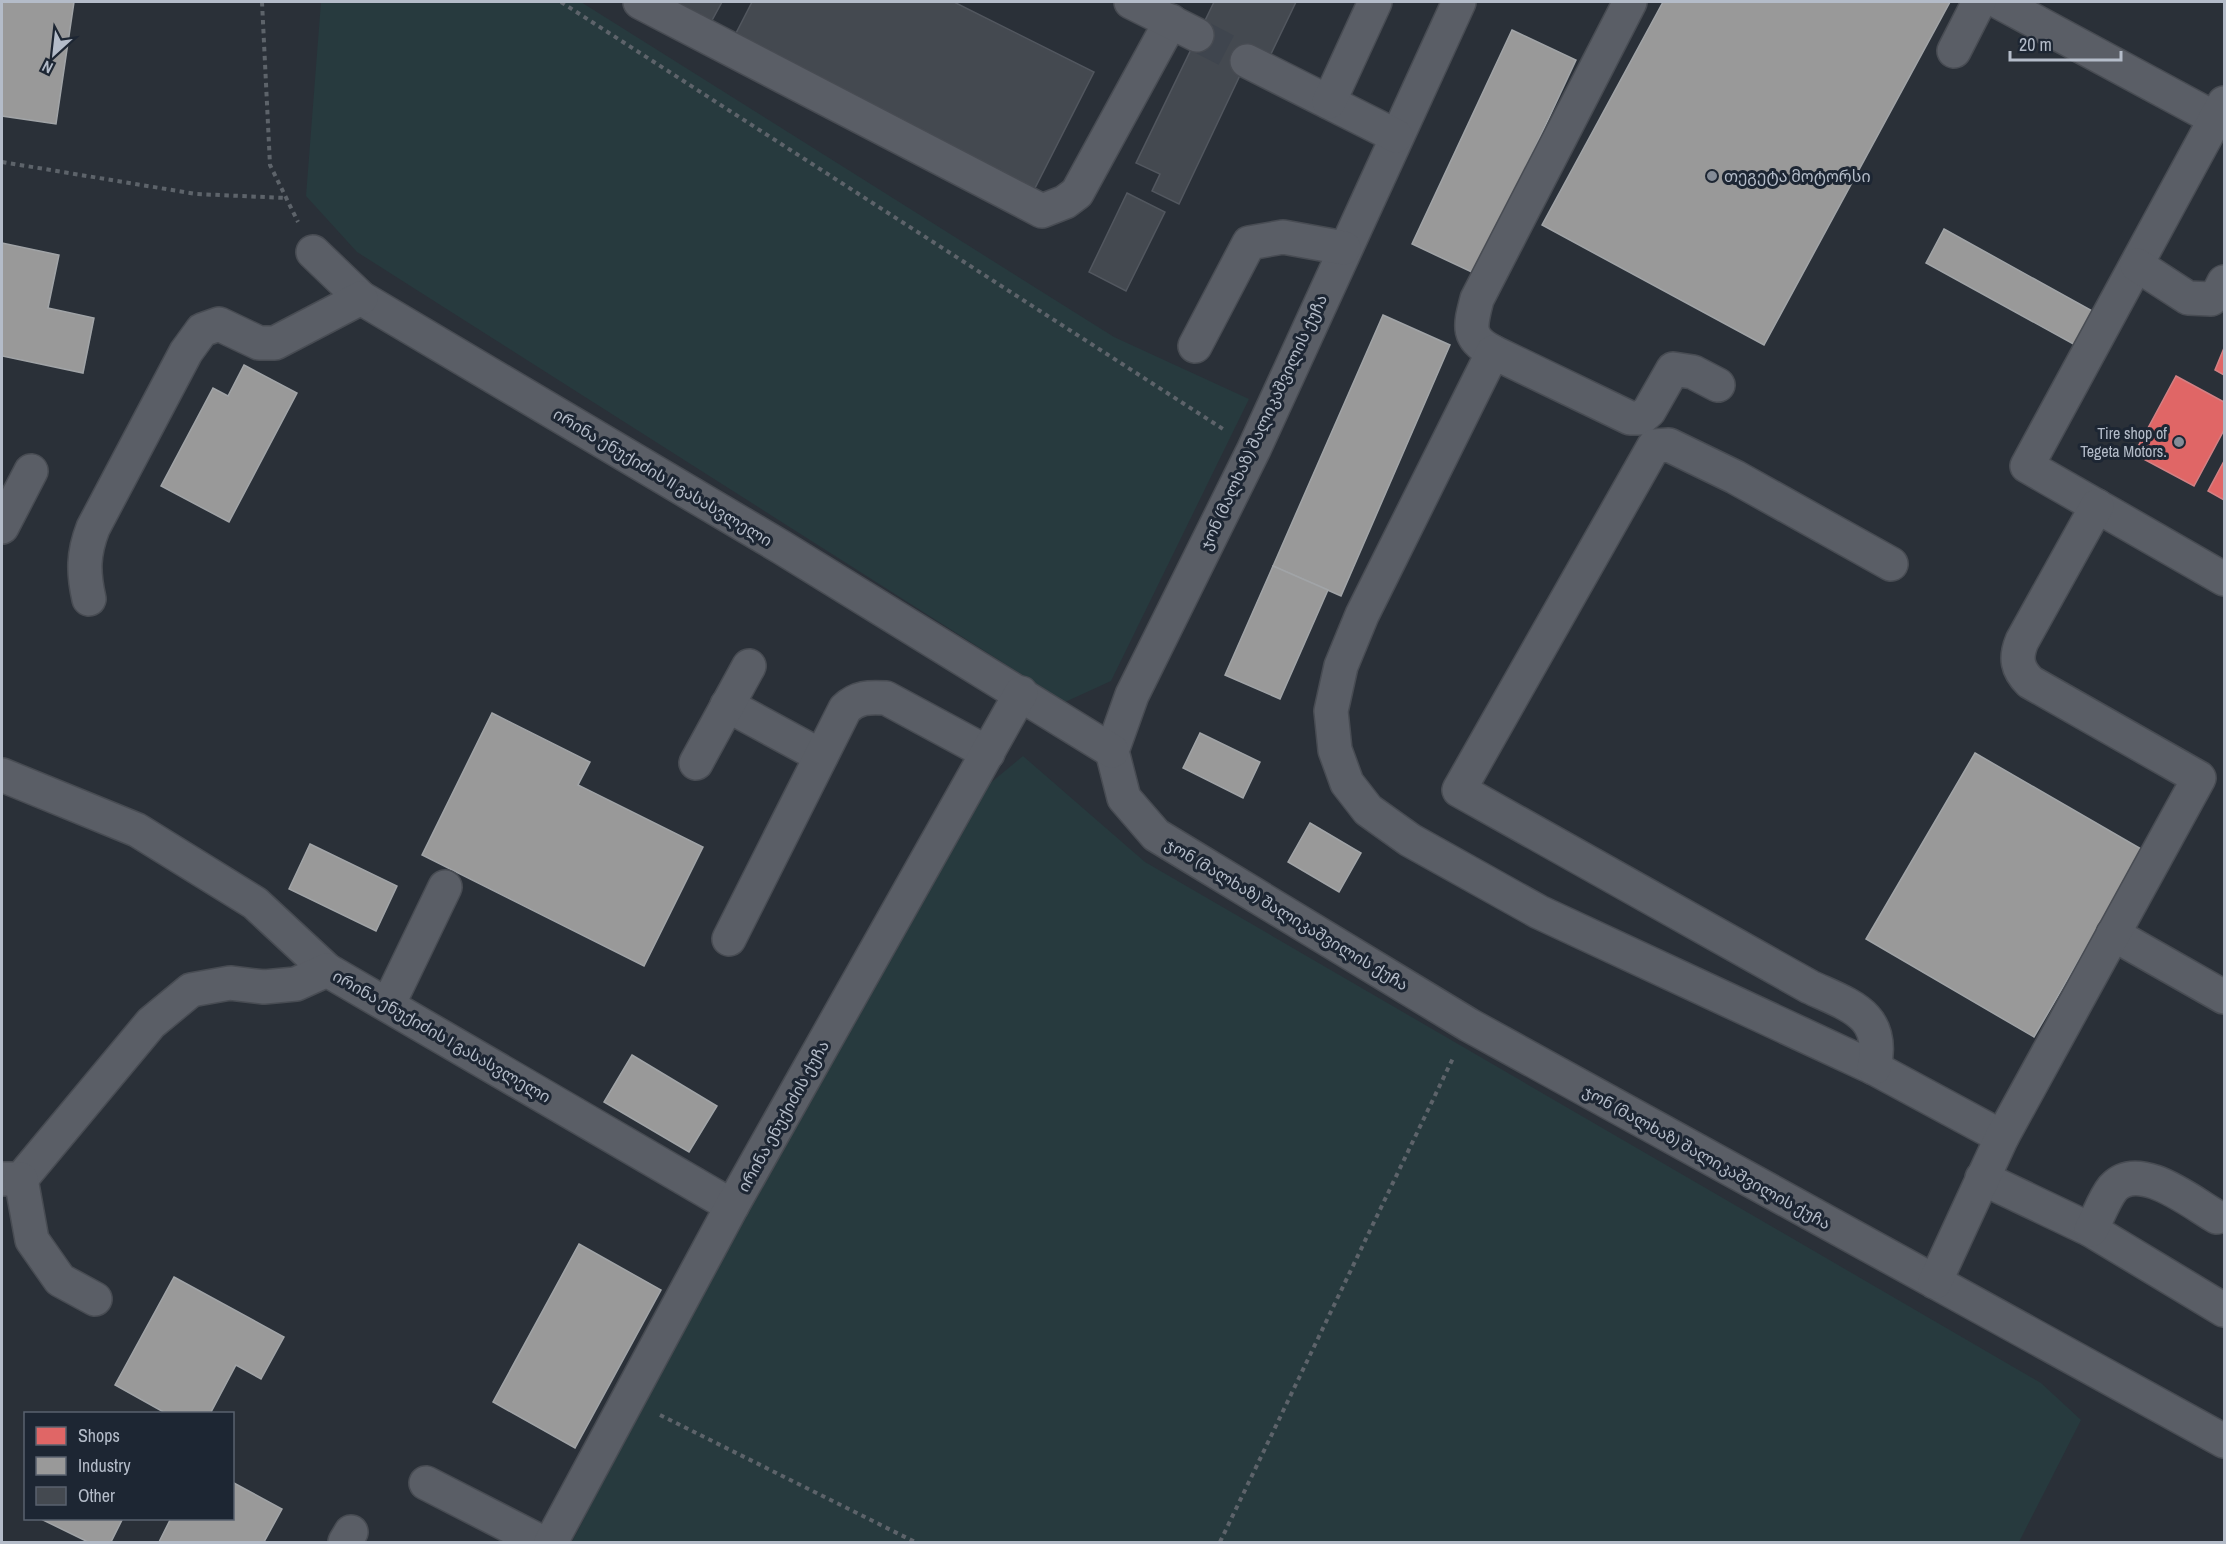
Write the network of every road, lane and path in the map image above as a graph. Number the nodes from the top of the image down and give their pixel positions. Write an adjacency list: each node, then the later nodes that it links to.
1 (262, 2): 16 (path)
2 (561, 2): 25 (path)
3 (640, 2): 4 (street)
4 (1131, 2)
5 (1375, 2): 12 (street)
6 (1459, 2): 14 (street, ჯონ (მალხაზ) შალიკაშვილის ქუჩა)
7 (1630, 2): 23 (street)
8 (1979, 2): 10 (street)
9 (1999, 2): 13 (street)
10 (1954, 51)
11 (1247, 61): 12 (street)
12 (1329, 102): 14 (street)
13 (2220, 111): 19 (street)
14 (1396, 136): 17 (street, ჯონ (მალხაზ) შალიკაშვილის ქუჩა)
15 (2, 162): 16 (path)
16 (286, 198): 18 (path)
17 (1344, 248): 22 (street); 25 (street, ჯონ (მალხაზ) შალიკაშვილის ქუჩა)
18 (313, 252): 21 (street, ირინა ენუქიძის II გასასვლელი)
19 (2137, 265): 20 (street); 27 (street)
20 (2224, 282)
21 (361, 298): 31 (street); 33 (street, ირინა ენუქიძის II გასასვლელი)
22 (1195, 346)
23 (1493, 352): 24 (street); 47 (street)
24 (1718, 385)
25 (1254, 449): 35 (street, ჯონ (მალხაზ) შალიკაშვილის ქუჩა)
26 (31, 471): 28 (street)
27 (2097, 506): 30 (street); 41 (street)
28 (2, 527)
29 (1891, 564): 47 (street)
30 (2224, 579)
31 (89, 599)
32 (749, 666): 34 (street)
33 (1022, 693): 35 (street, ირინა ენუქიძის II გასასვლელი); 36 (street, ირინა ენუქიძის ქუჩა)
34 (727, 705): 37 (street); 38 (street)
35 (1112, 751): 46 (street, ჯონ (მალხაზ) შალიკაშვილის ქუჩა)
36 (988, 753): 37 (street); 51 (street, ირინა ენუქიძის ქუჩა)
37 (821, 756): 42 (street)
38 (696, 763)
39 (2, 774): 43 (street, ირინა ენუქიძის I გასასვლელი)
40 (445, 886): 45 (street)
41 (2113, 933): 44 (street); 48 (street)
42 (729, 939)
43 (327, 970): 45 (street, ირინა ენუქიძის I გასასვლელი); 50 (street)
44 (2224, 997)
45 (388, 1005): 51 (street, ირინა ენუქიძის I გასასვლელი)
46 (1469, 1025): 54 (street, ჯონ (მალხაზ) შალიკაშვილის ქუჩა); 63 (path)
47 (1874, 1068): 48 (street)
48 (2002, 1137): 49 (street)
49 (1982, 1178): 53 (street); 54 (street)
50 (11, 1179): 55 (street)
51 (732, 1206): 57 (street, ირინა ენუქიძის ქუჩა)
52 (2217, 1217): 53 (street)
53 (2091, 1230): 56 (street)
54 (1935, 1282): 58 (street, ჯონ (მალხაზ) შალიკაშვილის ქუჩა)
55 (95, 1299)
56 (2224, 1310)
57 (627, 1399): 61 (street, ირინა ენუქიძის ქუჩა); 62 (path)
58 (2224, 1441)
59 (426, 1483): 60 (street)
60 (541, 1542)
61 (551, 1542)
62 (915, 1542)
63 (1220, 1542)

